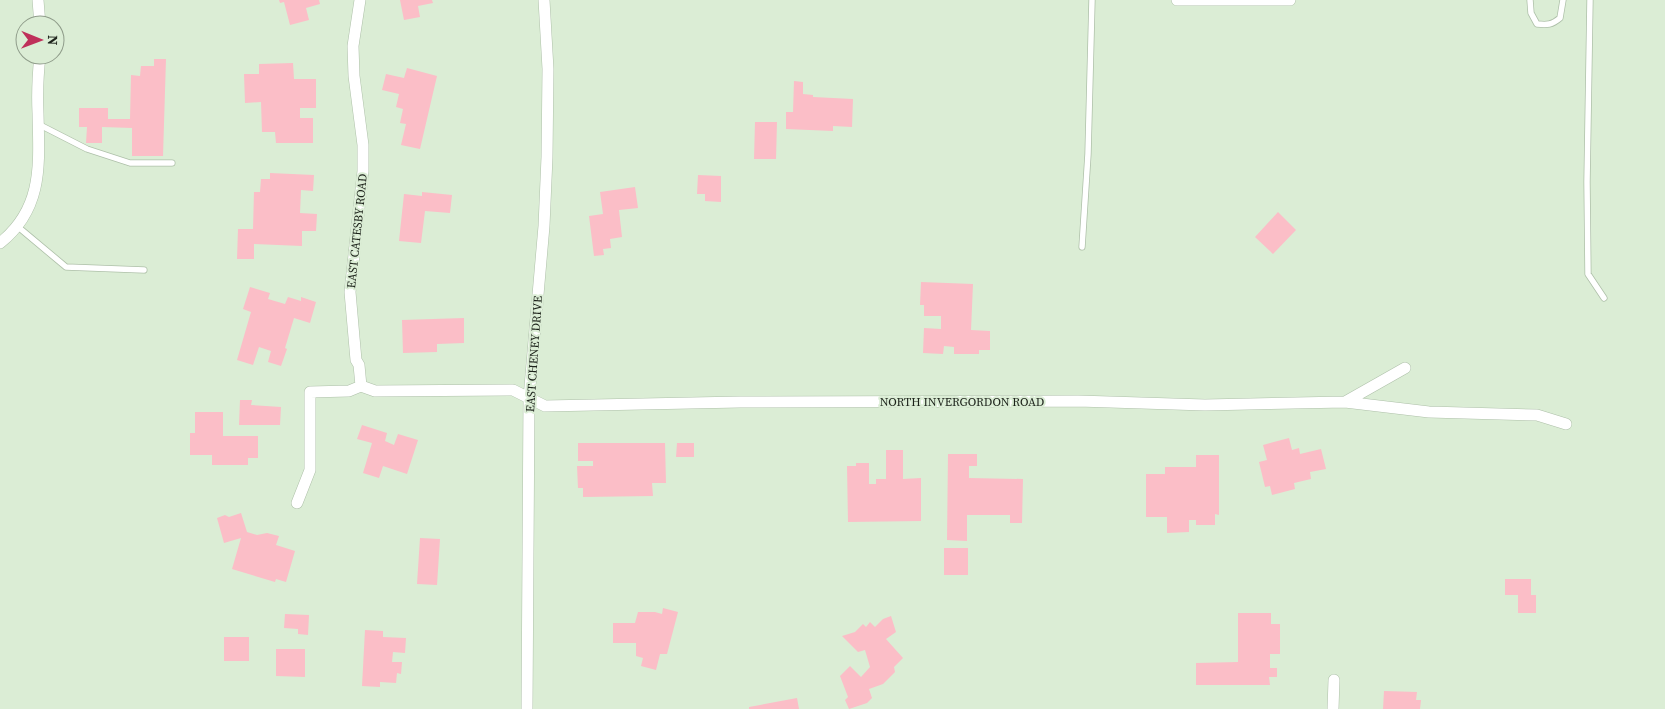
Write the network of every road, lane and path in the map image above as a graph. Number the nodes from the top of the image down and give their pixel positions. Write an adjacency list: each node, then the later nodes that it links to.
1 (38, 0): 10 (street)
2 (360, 0): 20 (street, EAST CATESBY ROAD)
3 (544, 0): 21 (street, EAST CHENEY DRIVE)
4 (1092, 0): 16 (lane)
5 (1178, 0): 6 (street)
6 (1290, 0)
7 (1530, 0): 8 (lane)
8 (1563, 0)
9 (1590, 0): 18 (lane)
10 (39, 15)
11 (39, 65): 12 (street)
12 (38, 124): 13 (lane); 14 (street)
13 (172, 163)
14 (17, 226): 15 (street); 17 (lane)
15 (0, 243)
16 (1082, 246)
17 (144, 270)
18 (1604, 298)
19 (1405, 368): 22 (street)
20 (362, 386): 21 (street, NORTH INVERGORDON ROAD); 24 (street)
21 (529, 398): 22 (street, NORTH INVERGORDON ROAD); 26 (street, EAST CHENEY DRIVE)
22 (1345, 402): 23 (street, NORTH INVERGORDON ROAD)
23 (1566, 424)
24 (297, 503)
25 (1334, 680): 27 (street)
26 (527, 709)
27 (1333, 709)

